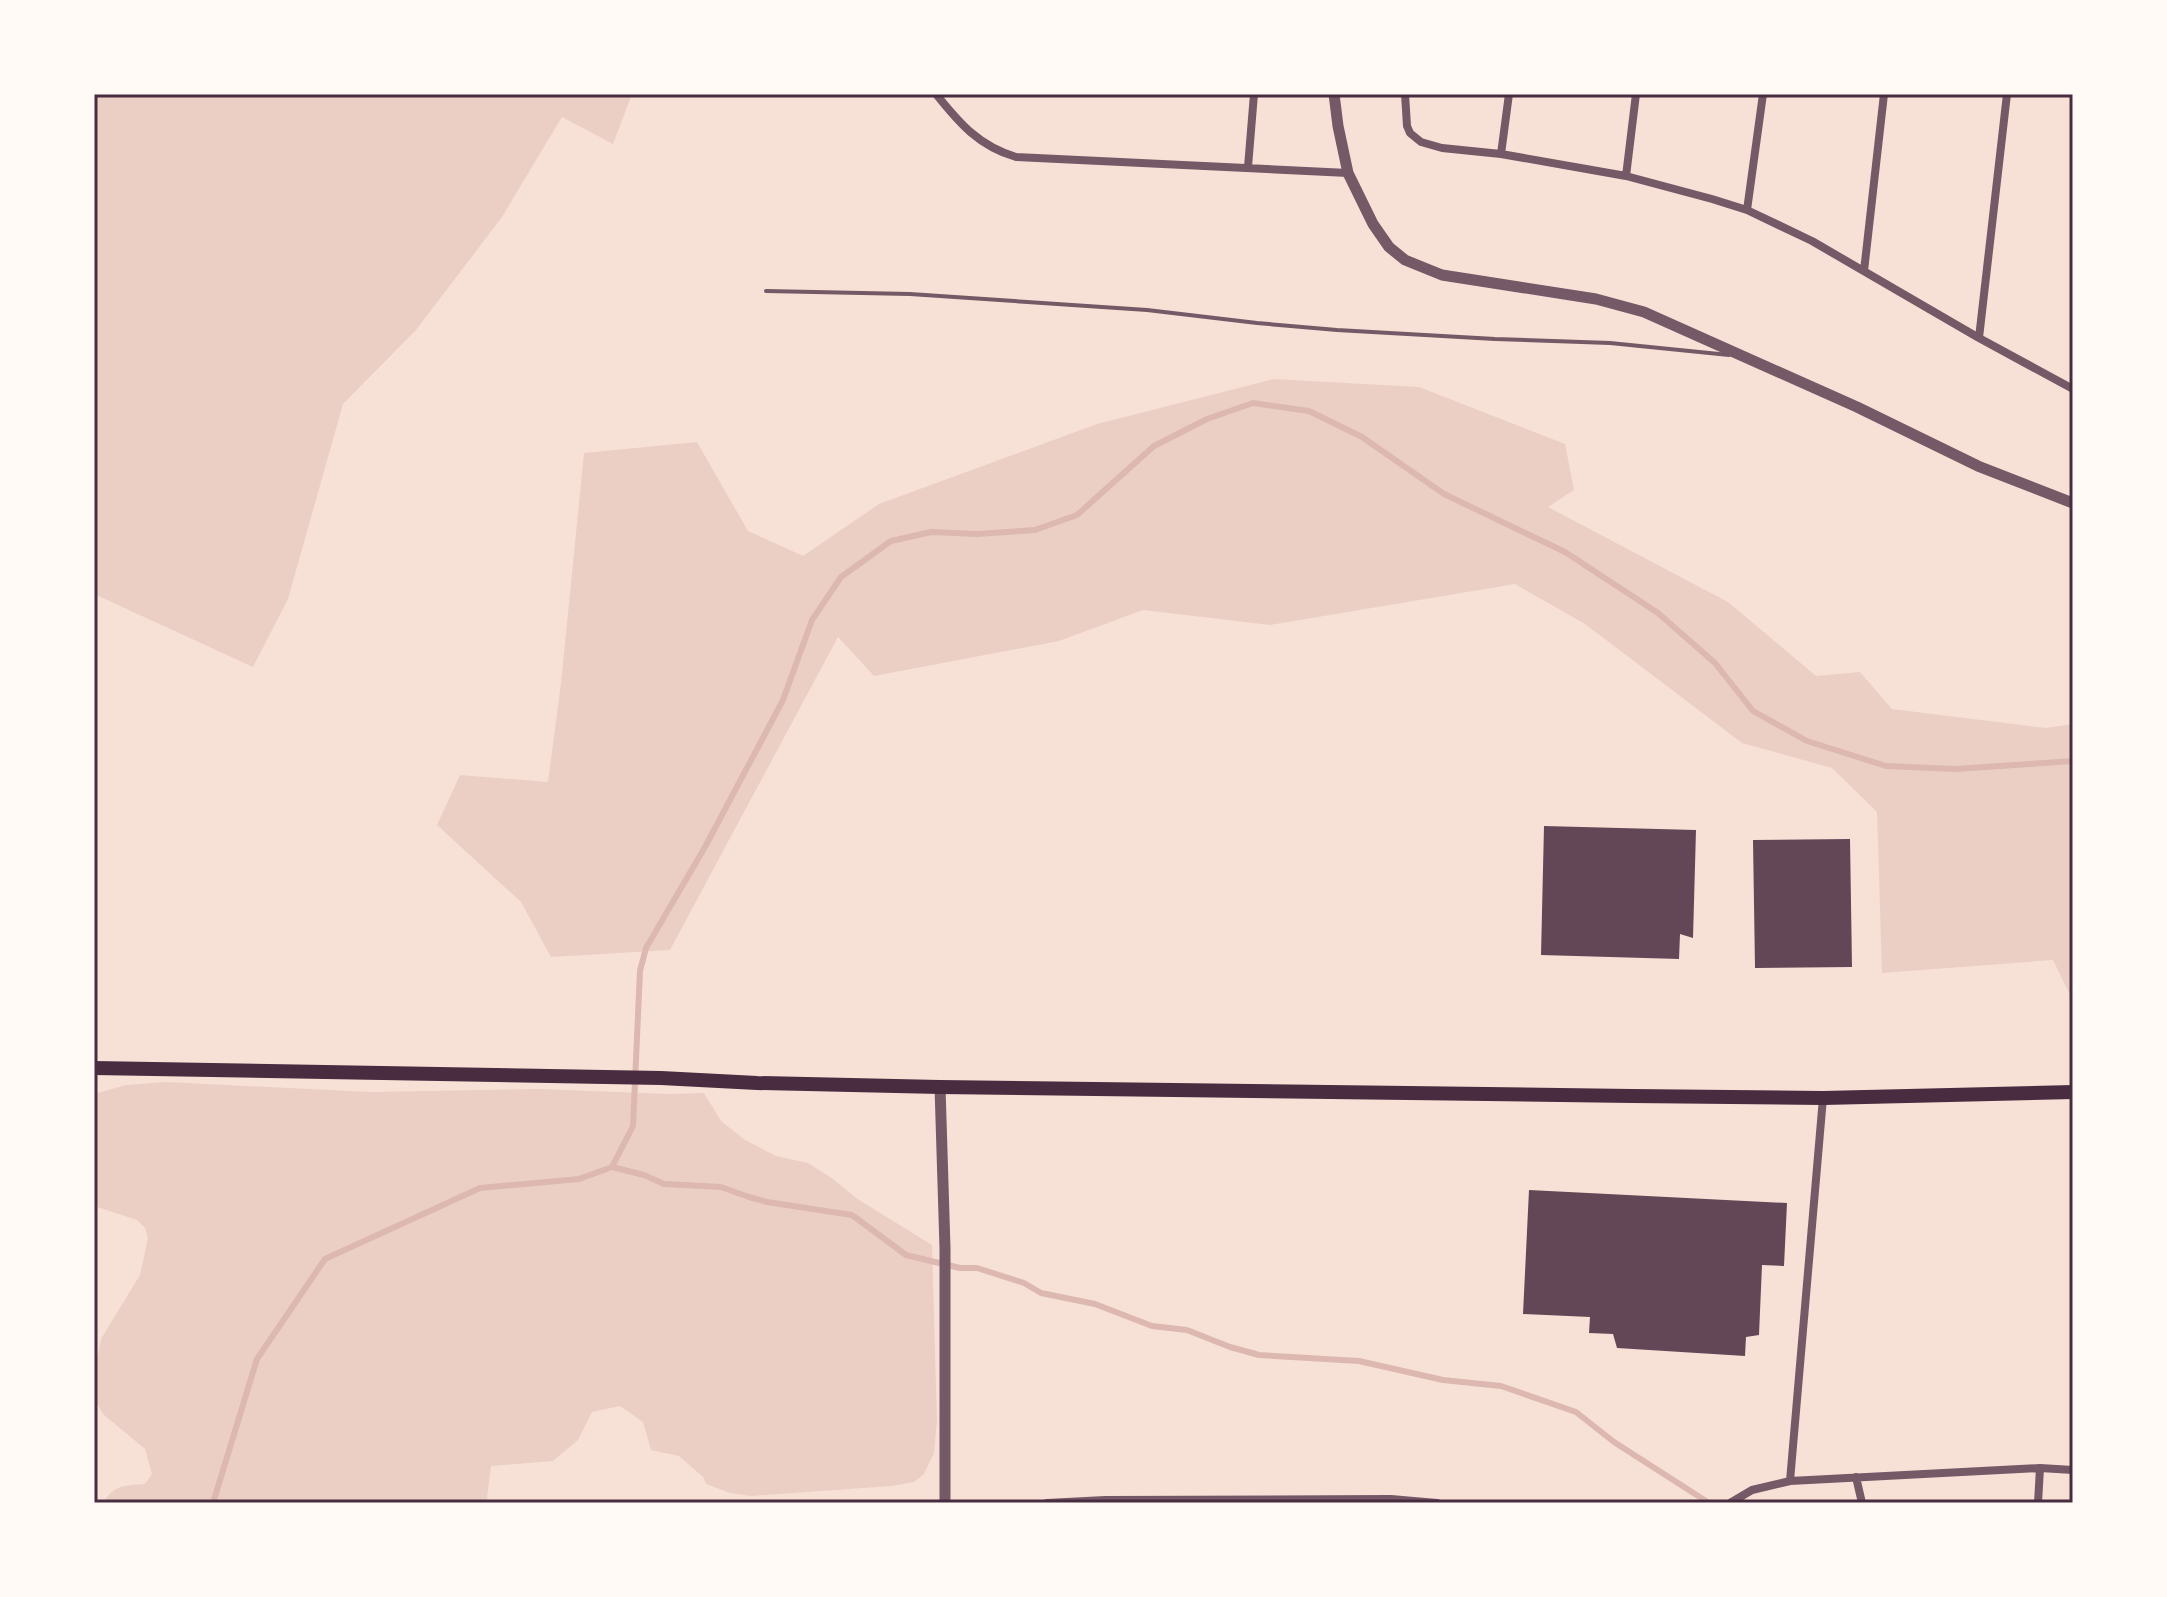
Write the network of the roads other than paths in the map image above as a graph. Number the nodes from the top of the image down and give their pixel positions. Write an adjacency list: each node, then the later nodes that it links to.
1 (936, 94): 11 (street)
2 (1254, 94): 11 (street)
3 (1334, 94): 12 (street)
4 (1405, 94): 10 (street)
5 (1509, 94): 10 (street)
6 (1636, 94): 13 (street)
7 (1763, 94): 14 (street)
8 (1884, 94): 15 (street)
9 (2007, 94): 17 (street)
10 (1501, 154): 13 (street)
11 (1248, 167): 12 (street)
12 (1348, 173): 18 (street)
13 (1626, 176): 14 (street)
14 (1747, 210): 15 (street)
15 (1864, 271): 17 (street)
16 (766, 291): 18 (lane)
17 (1979, 338): 19 (street)
18 (1744, 356): 20 (street)
19 (2073, 389)
20 (2073, 503)
21 (94, 1068): 22 (main road)
22 (940, 1087): 24 (main road); 30 (street)
23 (2073, 1092): 24 (main road)
24 (1823, 1098): 28 (street)
25 (2040, 1468): 26 (street); 27 (street); 34 (street)
26 (2073, 1470)
27 (1856, 1477): 28 (street); 33 (street)
28 (1790, 1481): 29 (street)
29 (1730, 1502)
30 (945, 1503)
31 (1047, 1503): 32 (street)
32 (1437, 1503)
33 (1862, 1503)
34 (2038, 1503)

